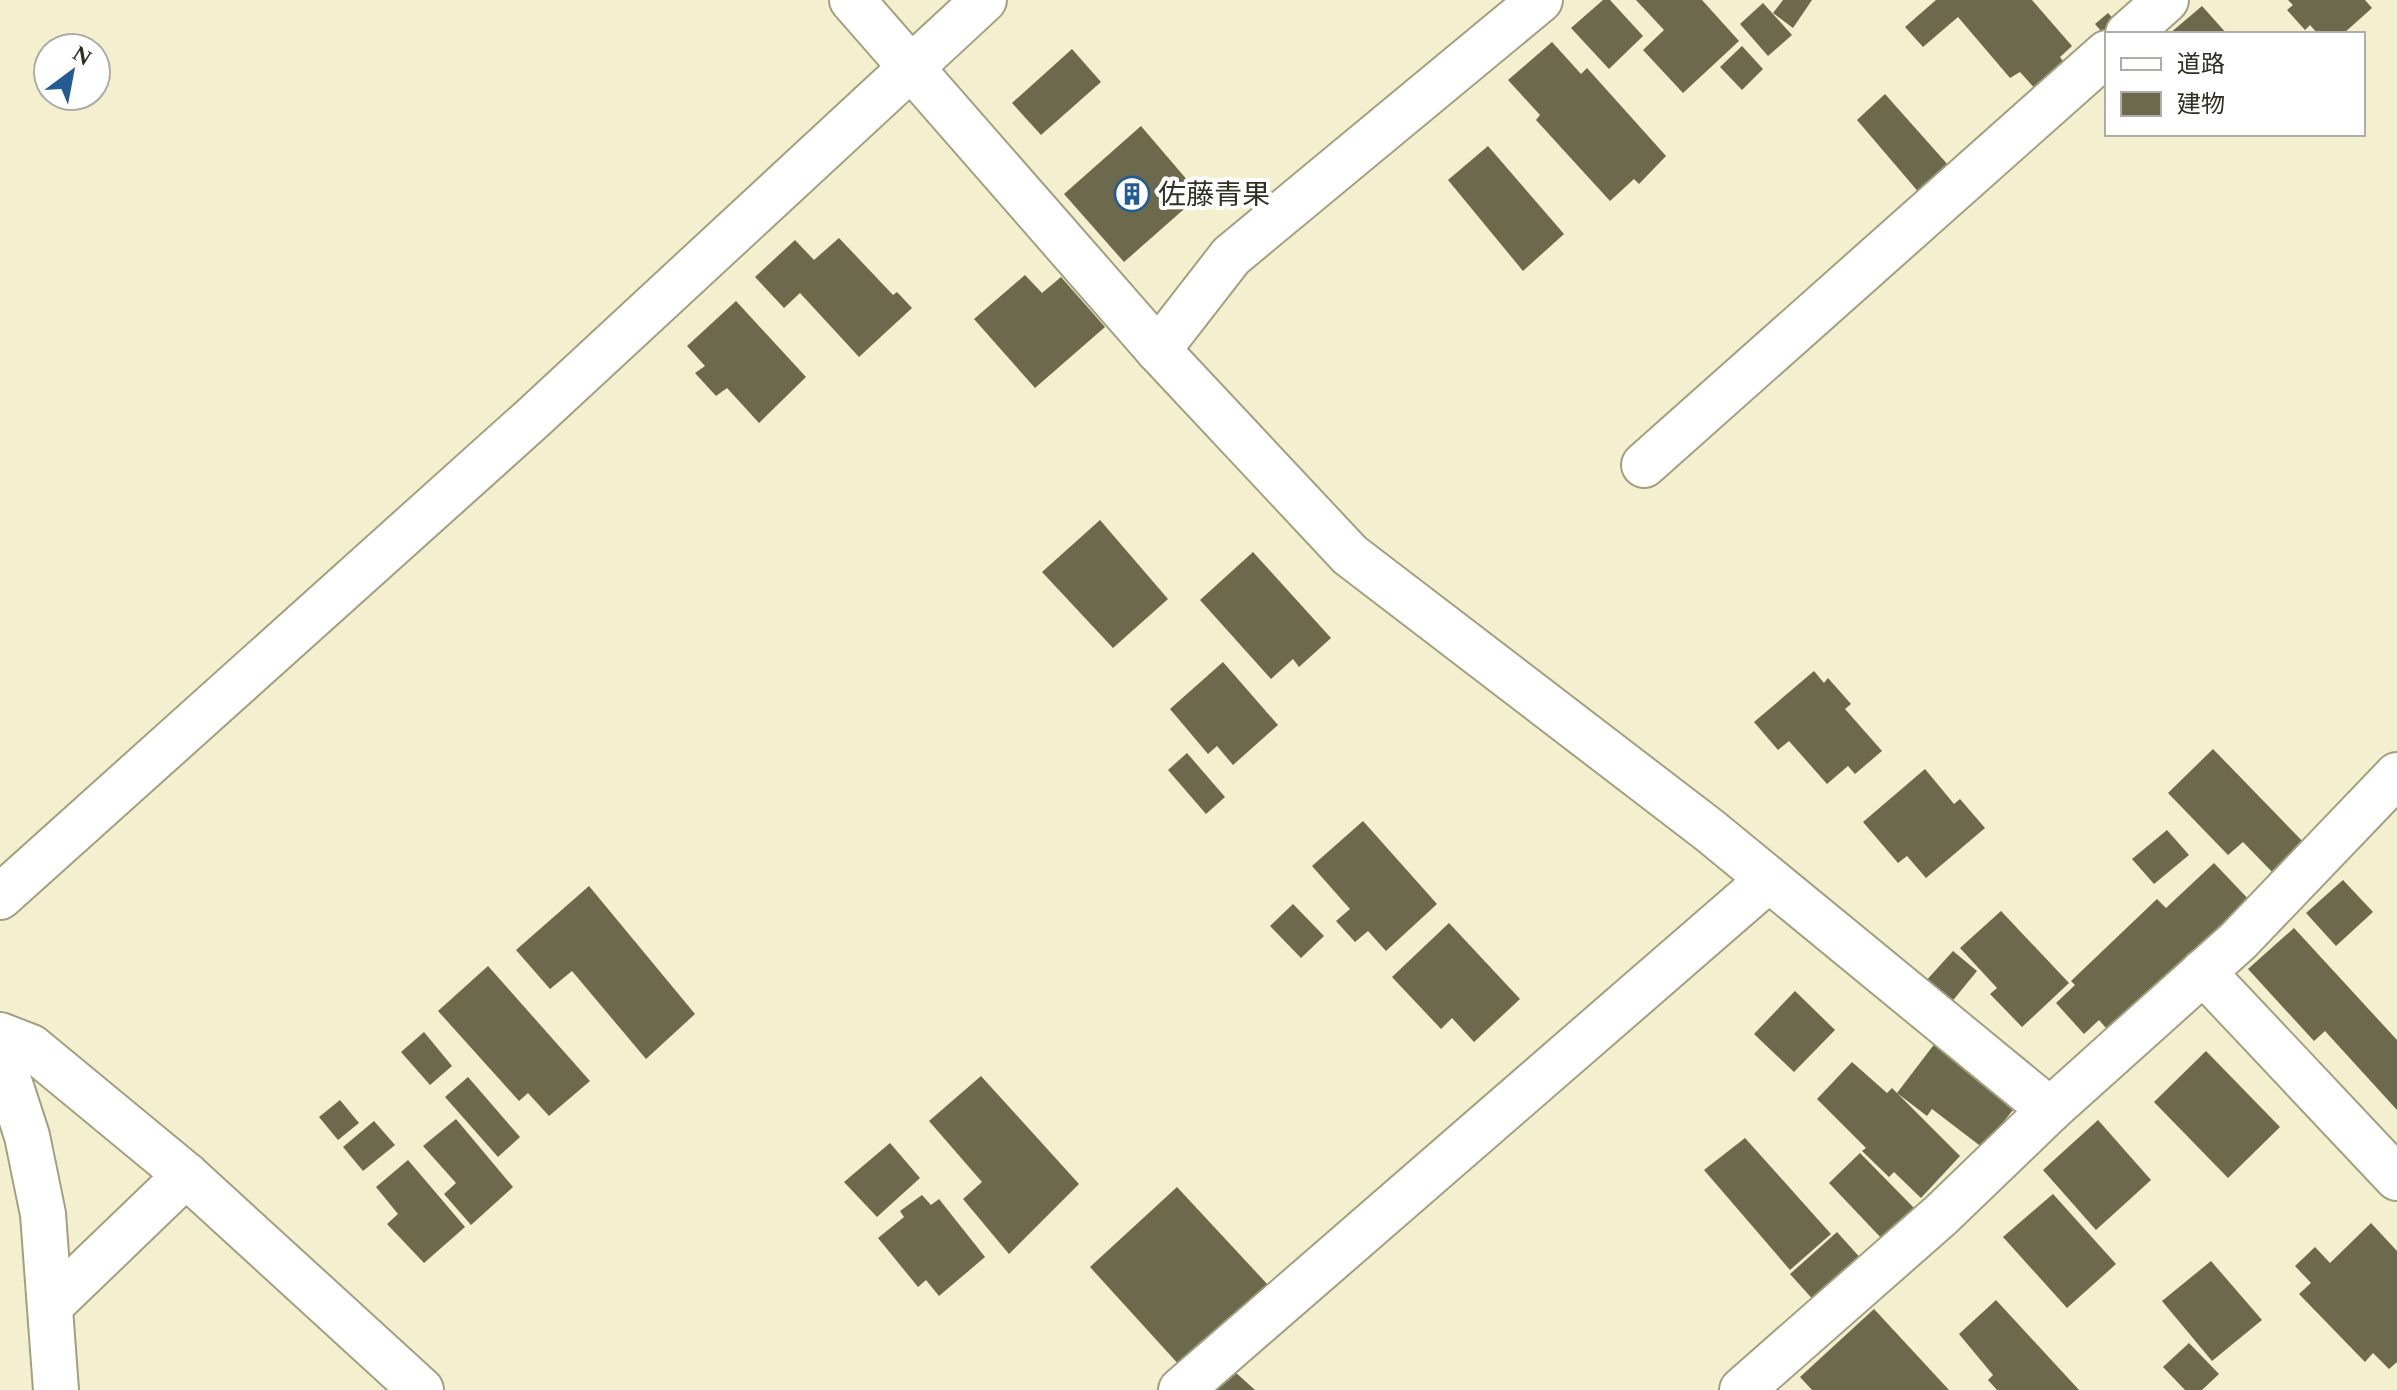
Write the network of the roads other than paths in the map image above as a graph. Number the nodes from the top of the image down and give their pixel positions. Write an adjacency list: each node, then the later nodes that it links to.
1 (852, 0): 7 (street)
2 (984, 0): 7 (street)
3 (1540, 0): 8 (street)
4 (2166, 0): 5 (street)
5 (2130, 32)
6 (2105, 55): 9 (street)
7 (911, 69): 8 (street); 12 (street)
8 (1158, 350): 11 (street)
9 (1644, 465)
10 (2389, 800): 13 (street)
11 (1767, 881): 16 (street); 22 (street)
12 (0, 897)
13 (2203, 972): 16 (street); 18 (street)
14 (0, 1035): 17 (street)
15 (0, 1053): 19 (street)
16 (2050, 1110): 23 (street)
17 (186, 1175): 19 (street); 21 (street)
18 (2397, 1178)
19 (51, 1305): 20 (street)
20 (53, 1387)
21 (421, 1390)
22 (1181, 1390)
23 (1742, 1390)

